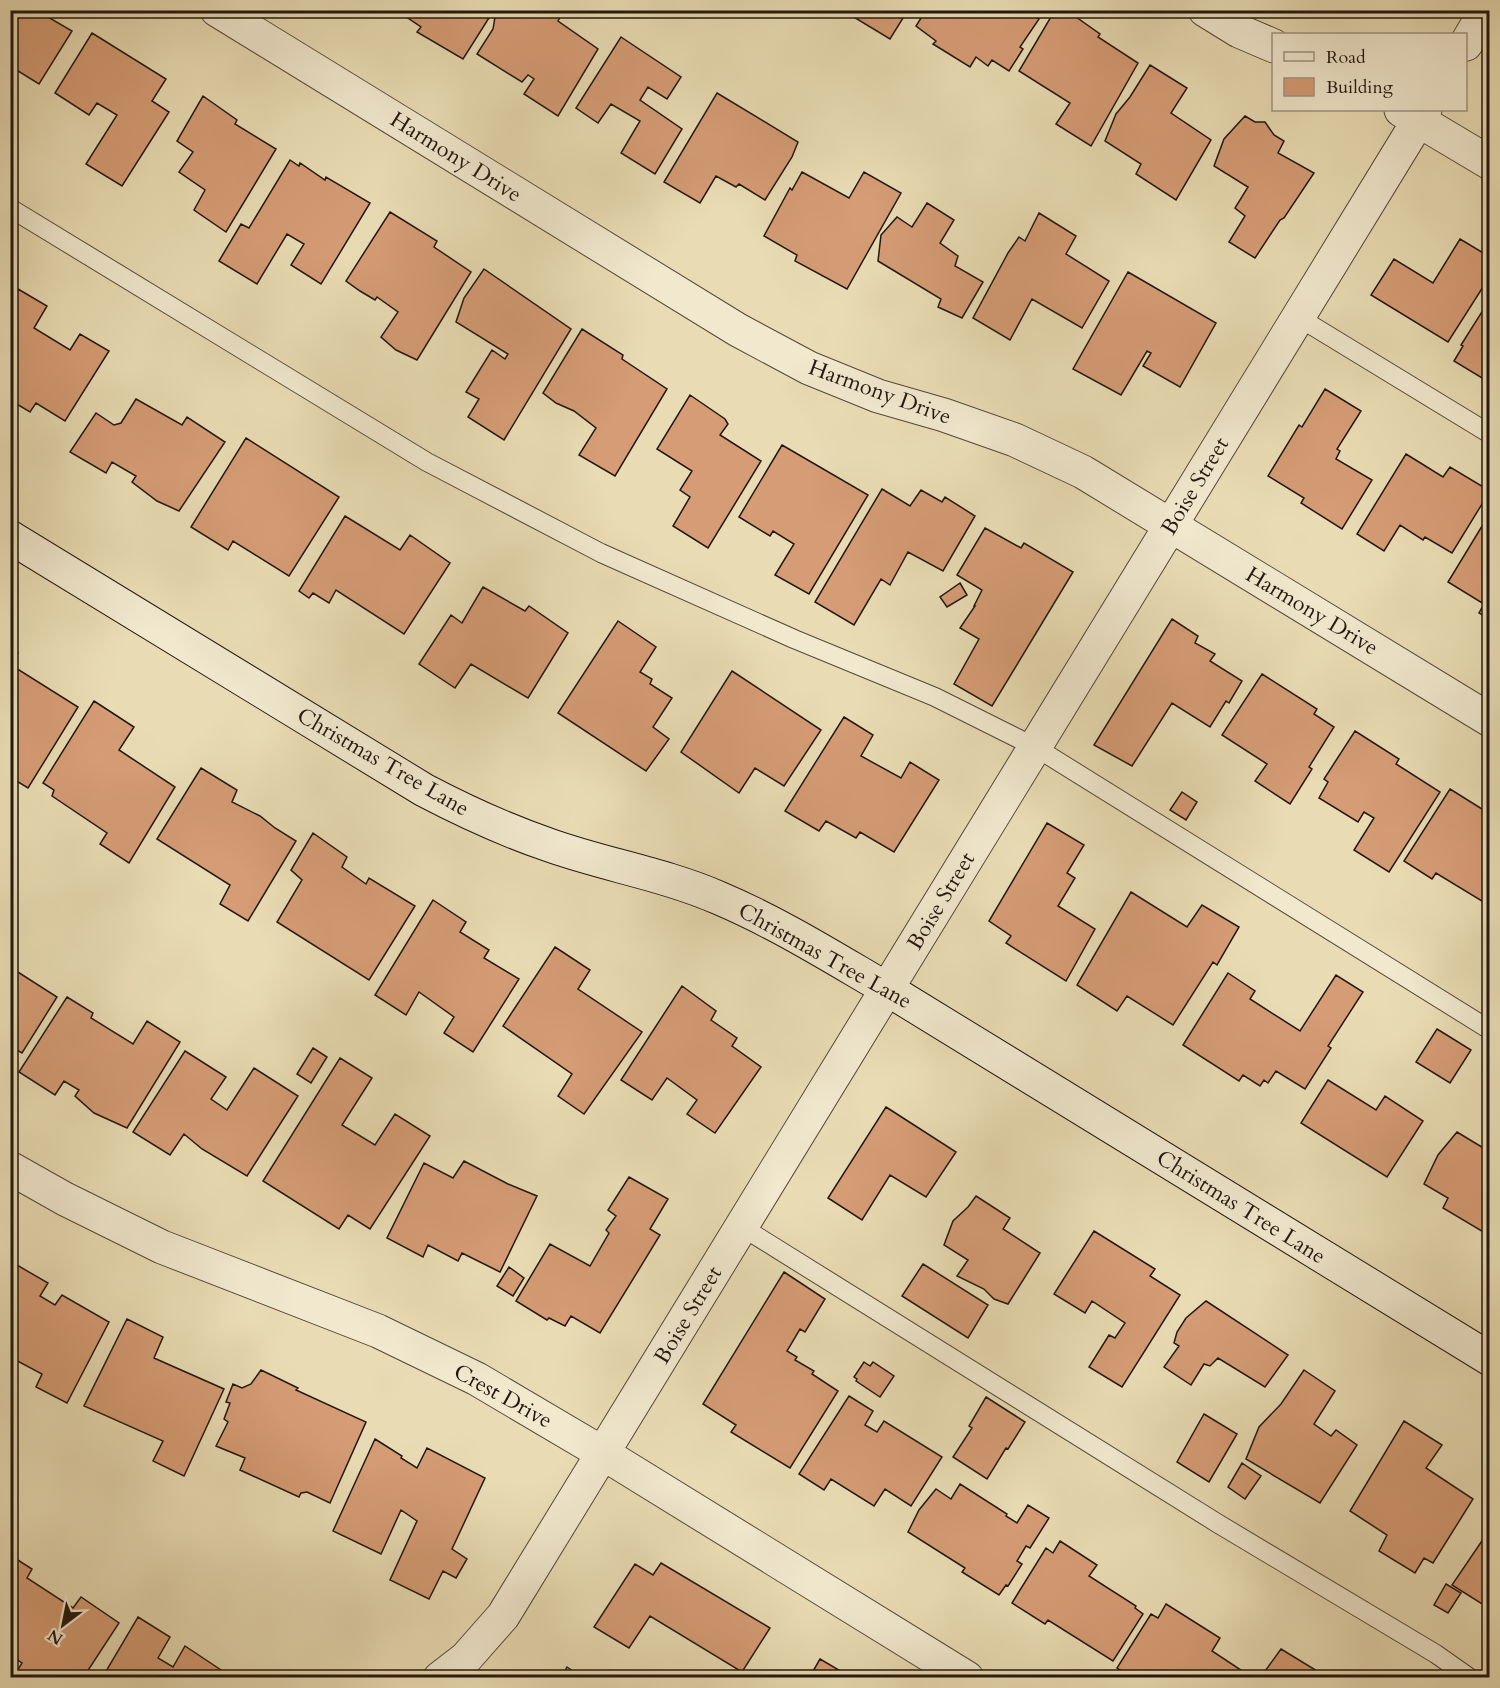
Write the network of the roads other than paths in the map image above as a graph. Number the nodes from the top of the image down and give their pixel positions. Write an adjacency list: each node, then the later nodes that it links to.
1 (217, 10): 11 (street, Harmony Drive)
2 (1205, 10): 5 (street)
3 (1486, 10): 4 (street)
4 (1467, 42)
5 (1272, 45)
6 (1415, 113): 7 (street); 9 (street, Boise Street)
7 (1490, 163)
8 (10, 208): 14 (lane)
9 (1298, 317): 10 (lane); 11 (street, Boise Street)
10 (1490, 434)
11 (1171, 525): 13 (street, Harmony Drive); 14 (street, Boise Street)
12 (10, 537): 15 (street, Christmas Tree Lane)
13 (1490, 720)
14 (1035, 747): 15 (street, Boise Street); 16 (lane)
15 (887, 989): 18 (street, Boise Street); 19 (street, Christmas Tree Lane)
16 (1490, 1030)
17 (10, 1168): 20 (street, Crest Drive)
18 (742, 1227): 20 (street, Boise Street); 23 (lane)
19 (1490, 1359)
20 (604, 1454): 21 (street, Boise Street); 22 (street, Crest Drive)
21 (440, 1677)
22 (967, 1677)
23 (1470, 1677)

